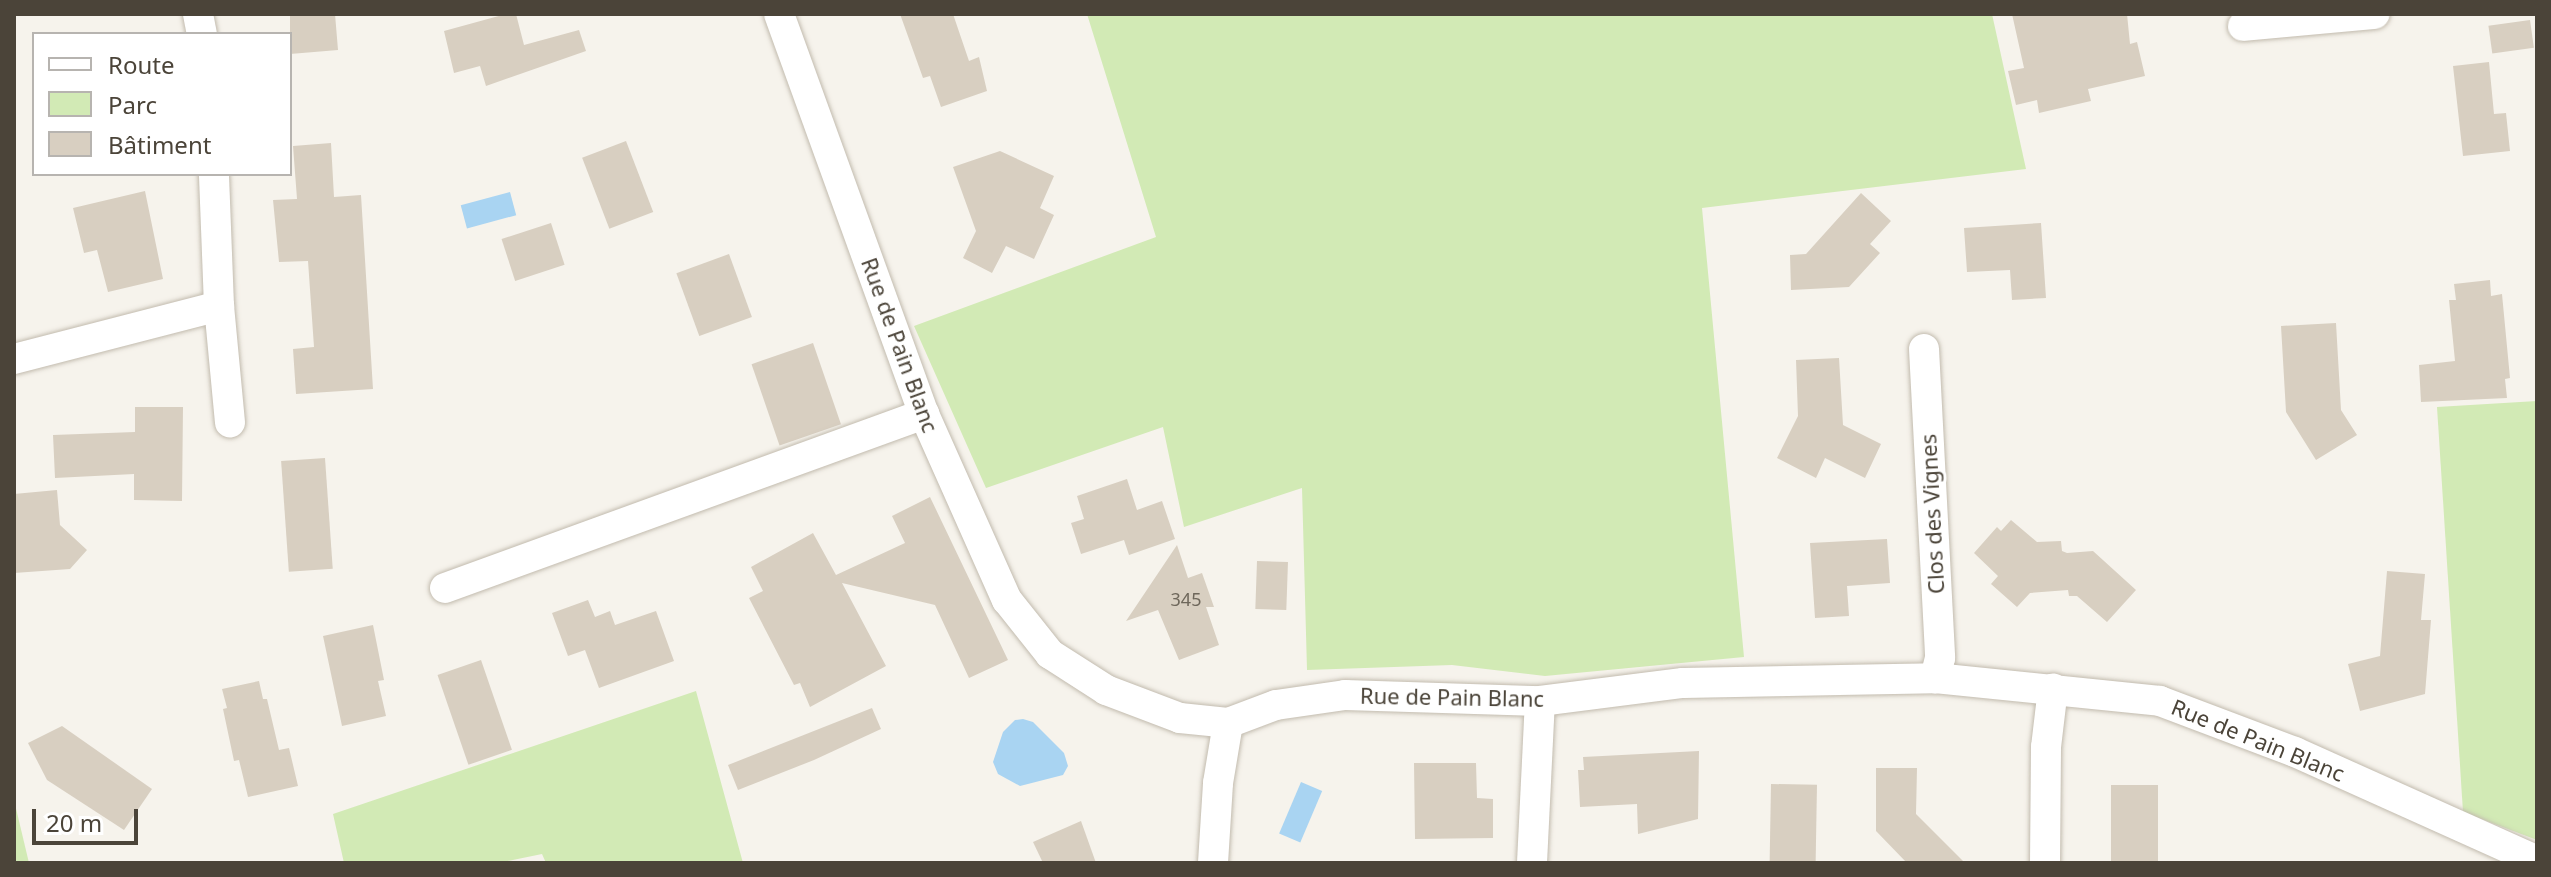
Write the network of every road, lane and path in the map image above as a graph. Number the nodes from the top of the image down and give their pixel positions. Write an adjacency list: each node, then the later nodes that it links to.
1 (779, 14): 8 (street, Rue de Pain Blanc)
2 (2374, 14): 3 (street)
3 (2243, 26)
4 (214, 176): 5 (street)
5 (219, 306): 7 (street); 9 (street)
6 (1924, 349): 11 (street, Clos des Vignes)
7 (14, 359)
8 (924, 414): 10 (street); 14 (street, Rue de Pain Blanc)
9 (230, 422)
10 (445, 588)
11 (1935, 678): 12 (street, Rue de Pain Blanc); 13 (street, Rue de Pain Blanc)
12 (2053, 688): 15 (street, Rue de Pain Blanc); 18 (street)
13 (1540, 701): 14 (street, Rue de Pain Blanc); 17 (street)
14 (1228, 723): 16 (street)
15 (2537, 861)
16 (1213, 863)
17 (1532, 863)
18 (2045, 863)

